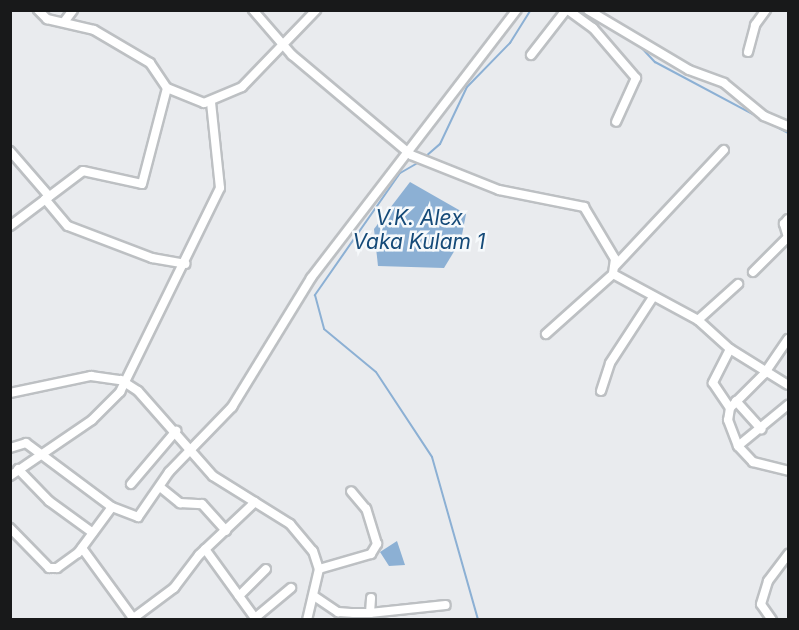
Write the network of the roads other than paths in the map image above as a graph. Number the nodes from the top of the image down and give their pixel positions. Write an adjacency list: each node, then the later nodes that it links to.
1 (38, 10): 11 (street)
2 (72, 10): 11 (street)
3 (253, 10): 10 (street)
4 (265, 10): 10 (street)
5 (316, 10): 12 (street)
6 (517, 10): 21 (street)
7 (567, 10): 14 (street); 17 (street)
8 (588, 10): 18 (street)
9 (766, 10): 13 (street)
10 (259, 18): 12 (street)
11 (64, 22): 15 (street)
12 (283, 46): 16 (street); 21 (street)
13 (748, 52)
14 (531, 55)
15 (167, 88): 16 (street); 22 (street)
16 (211, 102): 25 (street)
17 (616, 122)
18 (789, 126)
19 (724, 150): 26 (street)
20 (10, 151): 22 (street)
21 (409, 153): 26 (street); 45 (street)
22 (47, 197): 24 (street); 25 (street)
23 (789, 219): 27 (street)
24 (10, 226)
25 (185, 264): 35 (street)
26 (614, 270): 29 (street); 31 (street)
27 (753, 272)
28 (738, 284): 30 (street)
29 (653, 297): 30 (street); 37 (street)
30 (698, 320): 33 (street)
31 (546, 334)
32 (789, 339): 34 (street)
33 (730, 349): 34 (street); 39 (street)
34 (764, 374): 36 (street); 39 (street)
35 (124, 382): 38 (street); 42 (street); 46 (street)
36 (789, 385)
37 (601, 391)
38 (10, 393)
39 (733, 405): 41 (street); 43 (street)
40 (789, 405): 41 (street)
41 (761, 429): 43 (street)
42 (176, 431): 45 (street); 50 (street)
43 (738, 446): 48 (street)
44 (10, 448): 46 (street)
45 (192, 448): 51 (street); 53 (street)
46 (39, 454): 47 (street); 54 (street)
47 (18, 469): 49 (street); 57 (street)
48 (789, 471)
49 (10, 476)
50 (131, 484)
51 (160, 487): 54 (street); 56 (street)
52 (351, 491): 62 (street)
53 (255, 502): 56 (street); 62 (street)
54 (112, 507): 57 (street)
55 (10, 528): 58 (street)
56 (226, 531): 59 (street)
57 (93, 533): 58 (street)
58 (82, 548): 69 (street)
59 (205, 549): 64 (street); 69 (street)
60 (789, 554): 72 (street)
61 (266, 569): 64 (street)
62 (319, 569): 65 (street)
63 (291, 588): 70 (street)
64 (239, 596): 70 (street)
65 (314, 596): 68 (street); 71 (street)
66 (371, 598): 68 (street)
67 (446, 605): 68 (street)
68 (370, 613)
69 (132, 619)
70 (255, 619)
71 (307, 620)
72 (772, 620)

